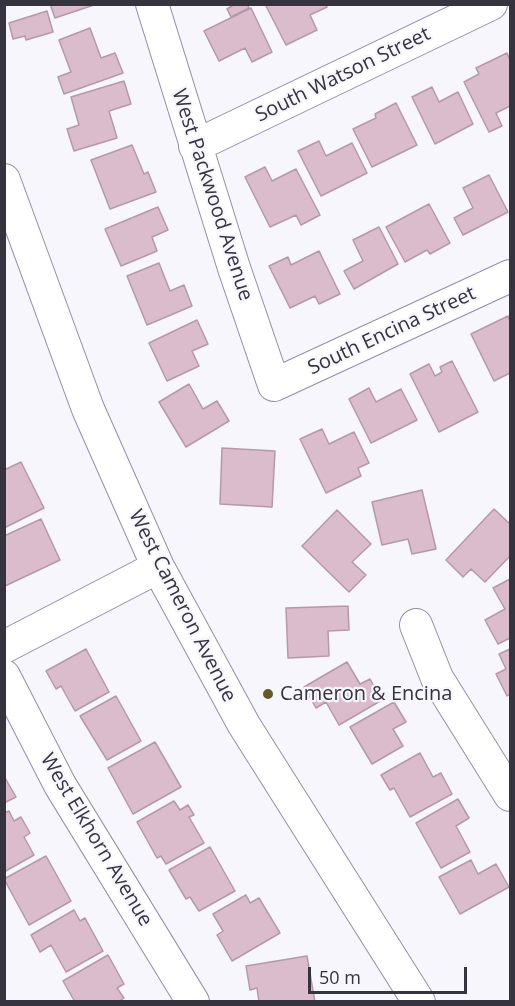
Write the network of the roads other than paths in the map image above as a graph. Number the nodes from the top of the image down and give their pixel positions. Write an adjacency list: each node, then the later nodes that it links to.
1 (152, 4): 3 (street, West Packwood Avenue)
2 (491, 4): 3 (street, South Watson Street)
3 (195, 146): 6 (street, West Packwood Avenue)
4 (4, 180): 7 (street, West Cameron Avenue)
5 (510, 276): 6 (street, South Encina Street)
6 (274, 385)
7 (159, 567): 9 (street); 13 (street, West Cameron Avenue)
8 (416, 625): 11 (street)
9 (4, 647)
10 (4, 676): 12 (street, West Elkhorn Avenue)
11 (510, 795)
12 (193, 1002)
13 (418, 1002)

